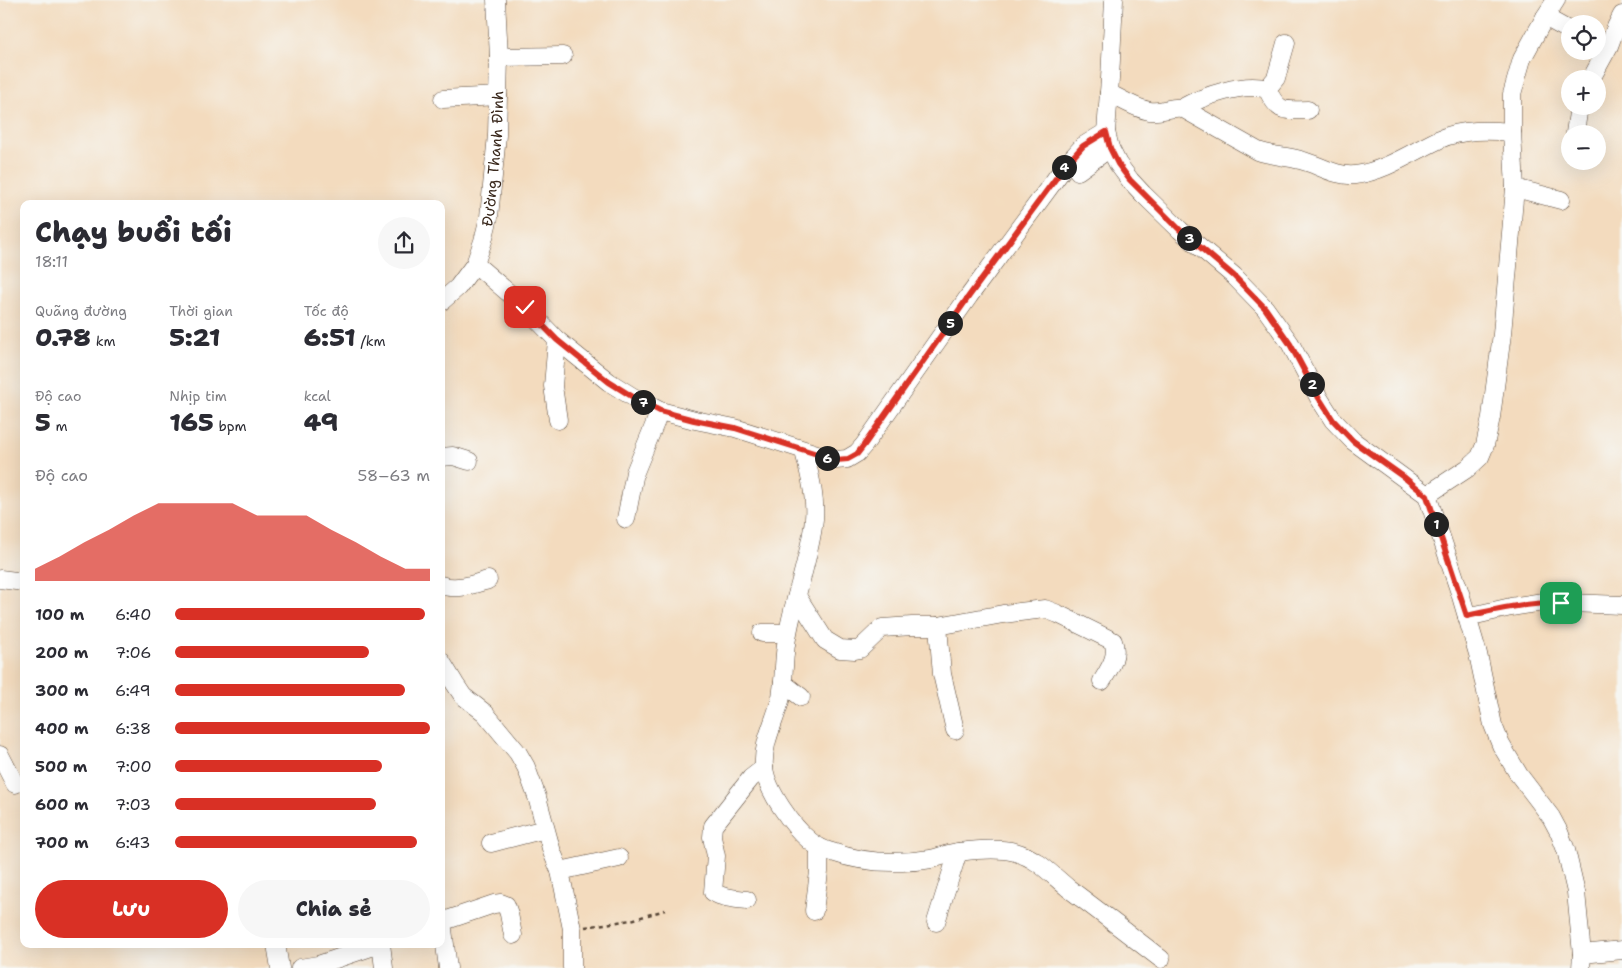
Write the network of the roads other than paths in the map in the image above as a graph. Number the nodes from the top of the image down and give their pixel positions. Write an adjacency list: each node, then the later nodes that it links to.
1 (496, 0): 9 (street, Đường Thanh Đình)
2 (1114, 0): 12 (street)
3 (1556, 0): 5 (street)
4 (1622, 16): 10 (street)
5 (1545, 17): 6 (street); 17 (street)
6 (1561, 26)
7 (1286, 43): 11 (street)
8 (563, 56): 9 (street)
9 (499, 57): 13 (street, Đường Thanh Đình)
10 (1596, 70)
11 (1268, 90): 15 (street); 16 (street)
12 (1108, 93): 15 (street); 18 (street)
13 (498, 96): 14 (street); 22 (street, Đường Thanh Đình)
14 (443, 99)
15 (1182, 108): 17 (street)
16 (1308, 110)
17 (1512, 132): 20 (street)
18 (1108, 140): 19 (street); 27 (street); 30 (street)
19 (1078, 171)
20 (1515, 188): 21 (street); 30 (street)
21 (1561, 200)
22 (475, 264): 23 (street, Đường Thanh Đình); 24 (street)
23 (445, 298)
24 (557, 340): 25 (street); 26 (street)
25 (660, 411): 27 (street); 31 (street)
26 (558, 420)
27 (804, 451): 36 (street)
28 (445, 457): 29 (street)
29 (469, 461)
30 (1427, 496): 38 (street)
31 (626, 519)
32 (0, 579): 34 (street)
33 (488, 580): 35 (street)
34 (20, 582)
35 (445, 586)
36 (797, 596): 39 (street); 41 (street)
37 (1622, 605): 38 (street)
38 (1467, 616): 68 (street)
39 (938, 626): 43 (street); 46 (street)
40 (762, 632): 41 (street)
41 (788, 633): 44 (street)
42 (445, 668): 50 (street)
43 (1102, 681)
44 (783, 683): 45 (street); 48 (street)
45 (801, 697)
46 (954, 730)
47 (0, 755): 49 (street)
48 (764, 768): 53 (street); 57 (street)
49 (13, 785)
50 (546, 829): 51 (street); 56 (street)
51 (492, 843)
52 (798, 843): 53 (street)
53 (819, 852): 54 (street); 58 (street)
54 (958, 852): 60 (street); 67 (street)
55 (619, 858): 56 (street)
56 (560, 871): 73 (street)
57 (747, 900)
58 (814, 911)
59 (445, 921): 61 (street)
60 (936, 922)
61 (513, 935)
62 (445, 945): 72 (street)
63 (277, 948): 69 (street)
64 (368, 948): 70 (street)
65 (382, 948): 71 (street)
66 (1622, 950): 68 (street)
67 (1161, 959)
68 (1582, 961)
69 (280, 968)
70 (300, 968)
71 (384, 968)
72 (448, 968)
73 (572, 968)

